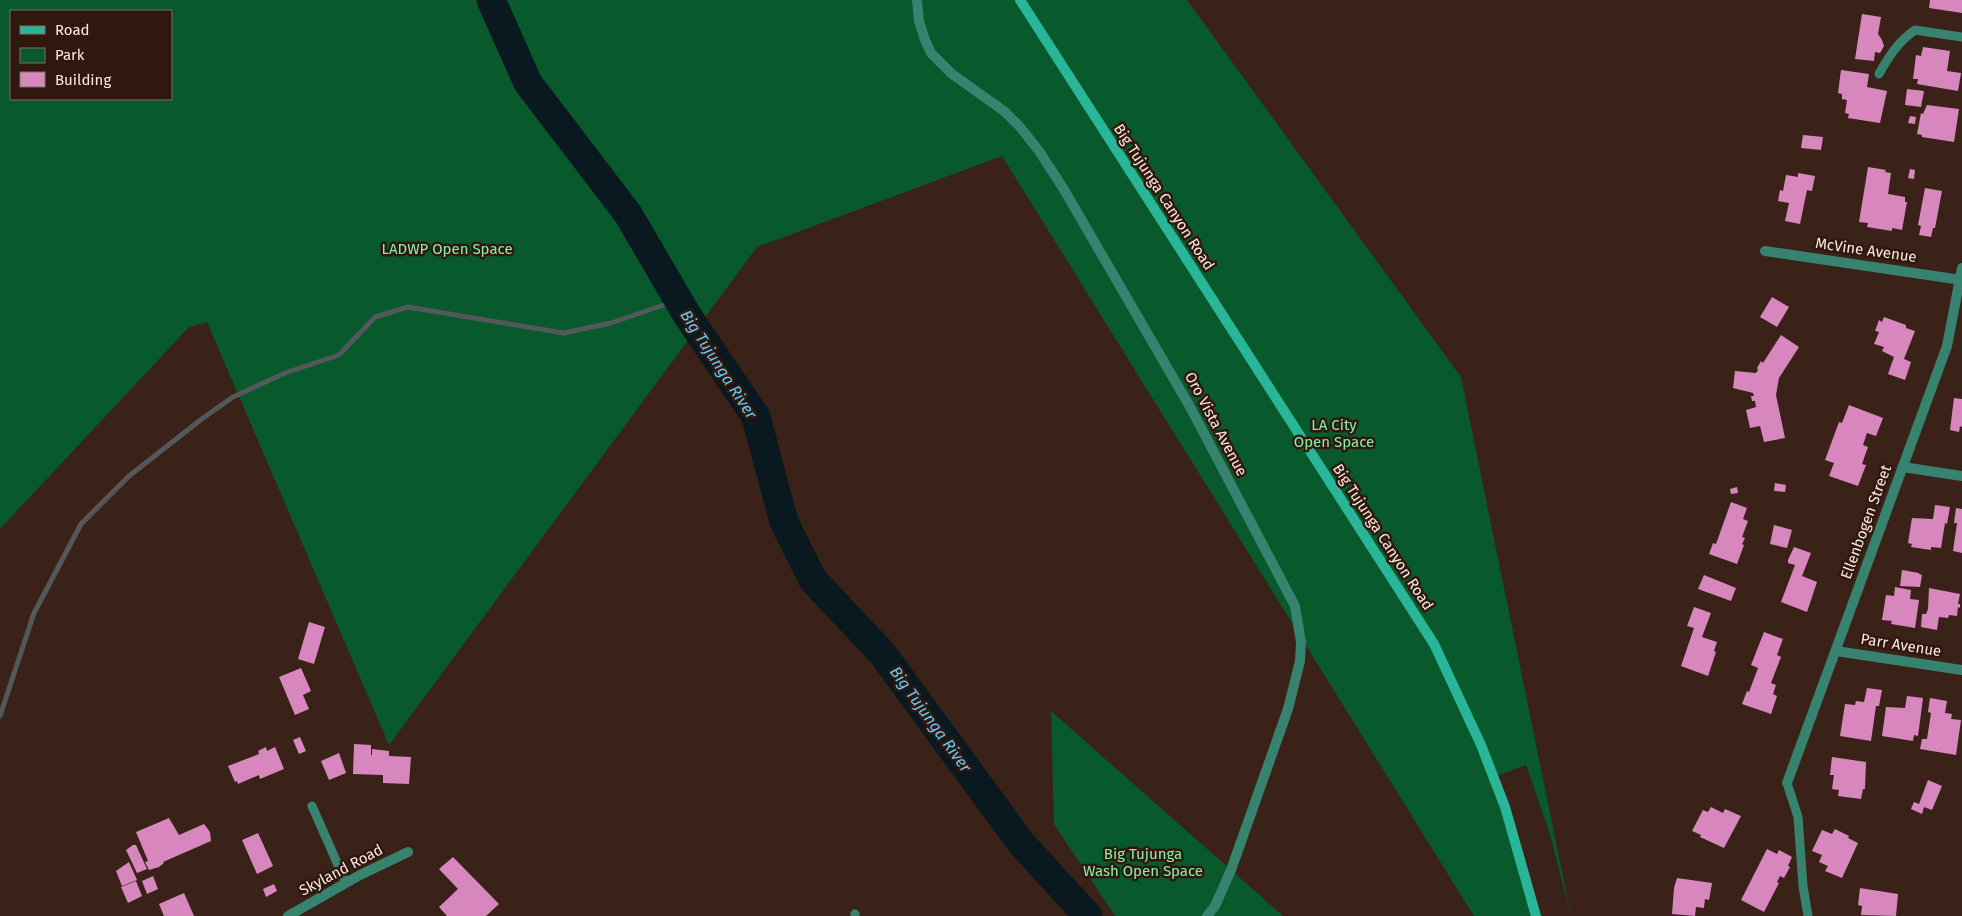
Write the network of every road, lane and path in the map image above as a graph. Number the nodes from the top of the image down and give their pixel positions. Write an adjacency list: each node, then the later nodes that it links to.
1 (917, 0): 17 (street, Oro Vista Avenue)
2 (1020, 0): 18 (street, Big Tujunga Canyon Road)
3 (1962, 37): 4 (lane)
4 (1880, 74)
5 (1765, 251): 7 (street, McVine Avenue)
6 (1962, 268): 7 (street, Ellenbogen Street)
7 (1961, 280): 8 (street, Ellenbogen Street)
8 (1903, 467): 9 (street); 10 (street, Ellenbogen Street)
9 (1962, 476)
10 (1836, 650): 11 (street, Parr Avenue); 12 (street, Ellenbogen Street)
11 (1962, 670)
12 (1787, 783): 19 (lane)
13 (312, 806): 15 (lane)
14 (408, 852): 15 (street, Skyland Road)
15 (346, 883): 16 (street, Skyland Road)
16 (288, 916)
17 (1207, 916)
18 (1536, 916)
19 (1808, 916)

